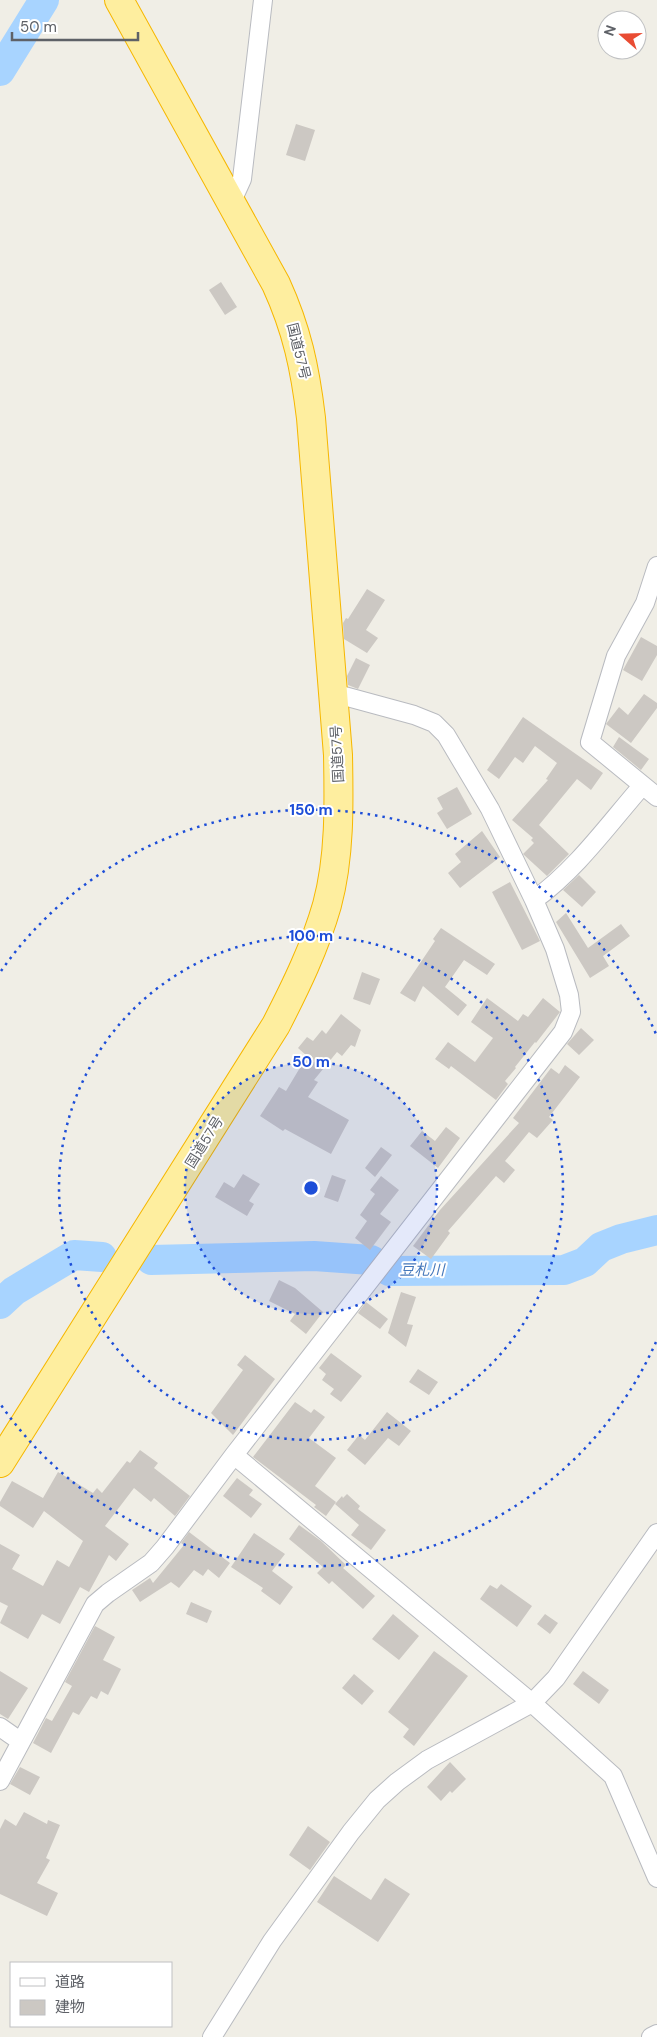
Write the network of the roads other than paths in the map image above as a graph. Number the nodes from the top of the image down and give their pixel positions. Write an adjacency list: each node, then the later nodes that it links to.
1 (120, 0): 3 (highway, 国道57号)
2 (264, 0): 3 (street)
3 (232, 201): 5 (highway, 国道57号)
4 (657, 566): 6 (street)
5 (333, 693): 8 (street); 10 (highway, 国道57号)
6 (642, 786): 7 (street); 8 (street)
7 (657, 798)
8 (534, 900): 9 (street)
9 (234, 1455): 12 (street); 14 (street)
10 (0, 1463)
11 (657, 1533): 12 (street)
12 (532, 1703): 16 (street); 18 (street)
13 (0, 1727): 14 (street)
14 (20, 1741): 15 (street)
15 (0, 1781)
16 (657, 1878)
17 (657, 2034): 19 (street)
18 (212, 2037)
19 (651, 2037)

